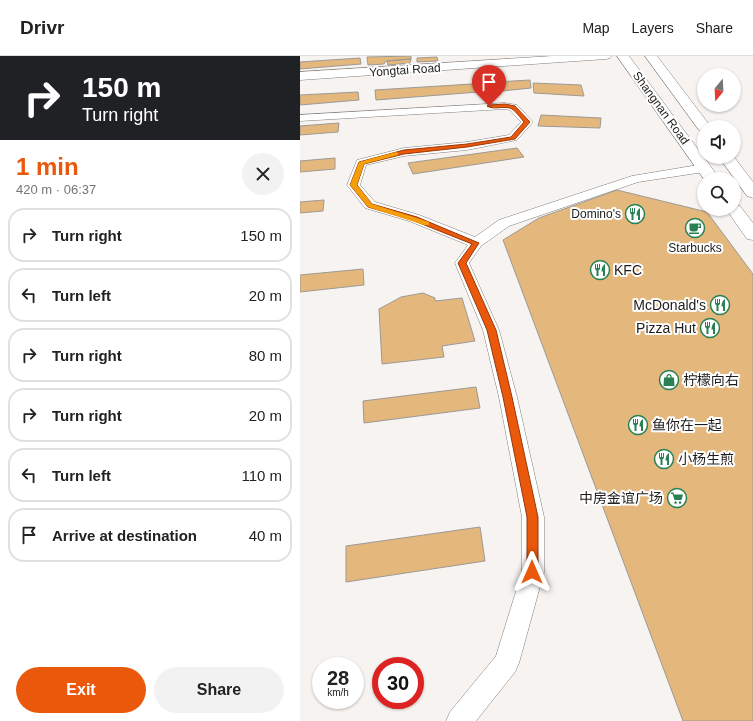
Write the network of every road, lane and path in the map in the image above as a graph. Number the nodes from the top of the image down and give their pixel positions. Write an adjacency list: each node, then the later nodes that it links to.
1 (606, 56): 4 (main road, Yongtai Road)
2 (623, 56): 8 (main road, Shangnan Road)
3 (651, 56): 6 (main road, Shangnan Road)
4 (300, 76)
5 (300, 118): 13 (street)
6 (699, 120)
7 (731, 164): 10 (main road)
8 (704, 168): 9 (main road, Shangnan Road); 13 (street)
9 (707, 172)
10 (753, 193)
11 (739, 216): 12 (main road)
12 (753, 235)
13 (476, 243): 14 (street)
14 (459, 721)

